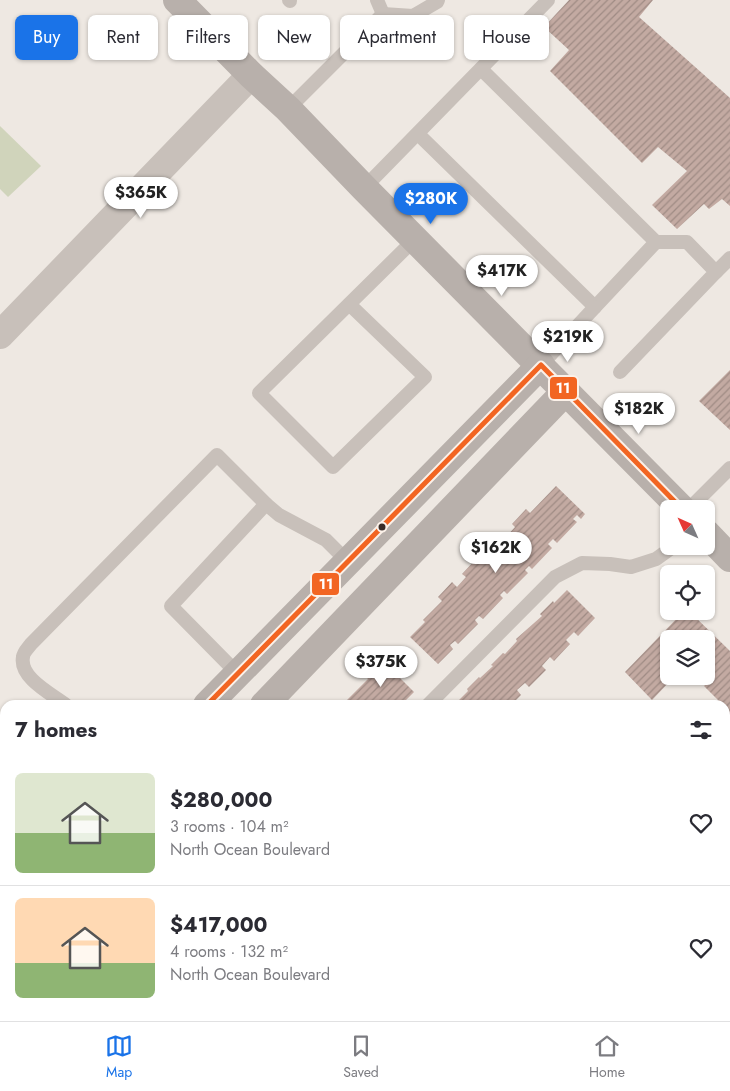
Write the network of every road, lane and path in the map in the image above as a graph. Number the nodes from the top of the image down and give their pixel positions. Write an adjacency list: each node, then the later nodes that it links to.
1 (177, 0): 7 (main road)
2 (377, 0): 5 (lane)
3 (438, 0): 5 (lane)
4 (548, 0): 6 (lane)
5 (382, 14): 8 (lane)
6 (480, 69): 9 (lane); 12 (lane)
7 (251, 75): 8 (main road); 17 (street)
8 (288, 109): 10 (main road)
9 (418, 134): 10 (lane); 16 (lane)
10 (364, 188): 11 (main road)
11 (415, 239): 15 (lane); 18 (main road)
12 (656, 242): 14 (lane); 16 (lane)
13 (730, 258): 14 (lane)
14 (716, 272): 19 (lane)
15 (349, 304): 15 (lane)
16 (595, 306): 18 (lane)
17 (0, 335)
18 (540, 365): 20 (main road); 28 (main road)
19 (620, 372)
20 (566, 391): 22 (main road); 32 (main road)
21 (730, 468): 23 (lane)
22 (673, 500)
23 (698, 500)
24 (266, 504): 28 (lane); 29 (lane); 30 (lane)
25 (715, 543): 27 (main road)
26 (662, 555): 33 (lane)
27 (730, 558)
28 (348, 562): 29 (main road)
29 (238, 674): 31 (main road)
30 (59, 700)
31 (212, 700)
32 (269, 700)
33 (433, 700)

